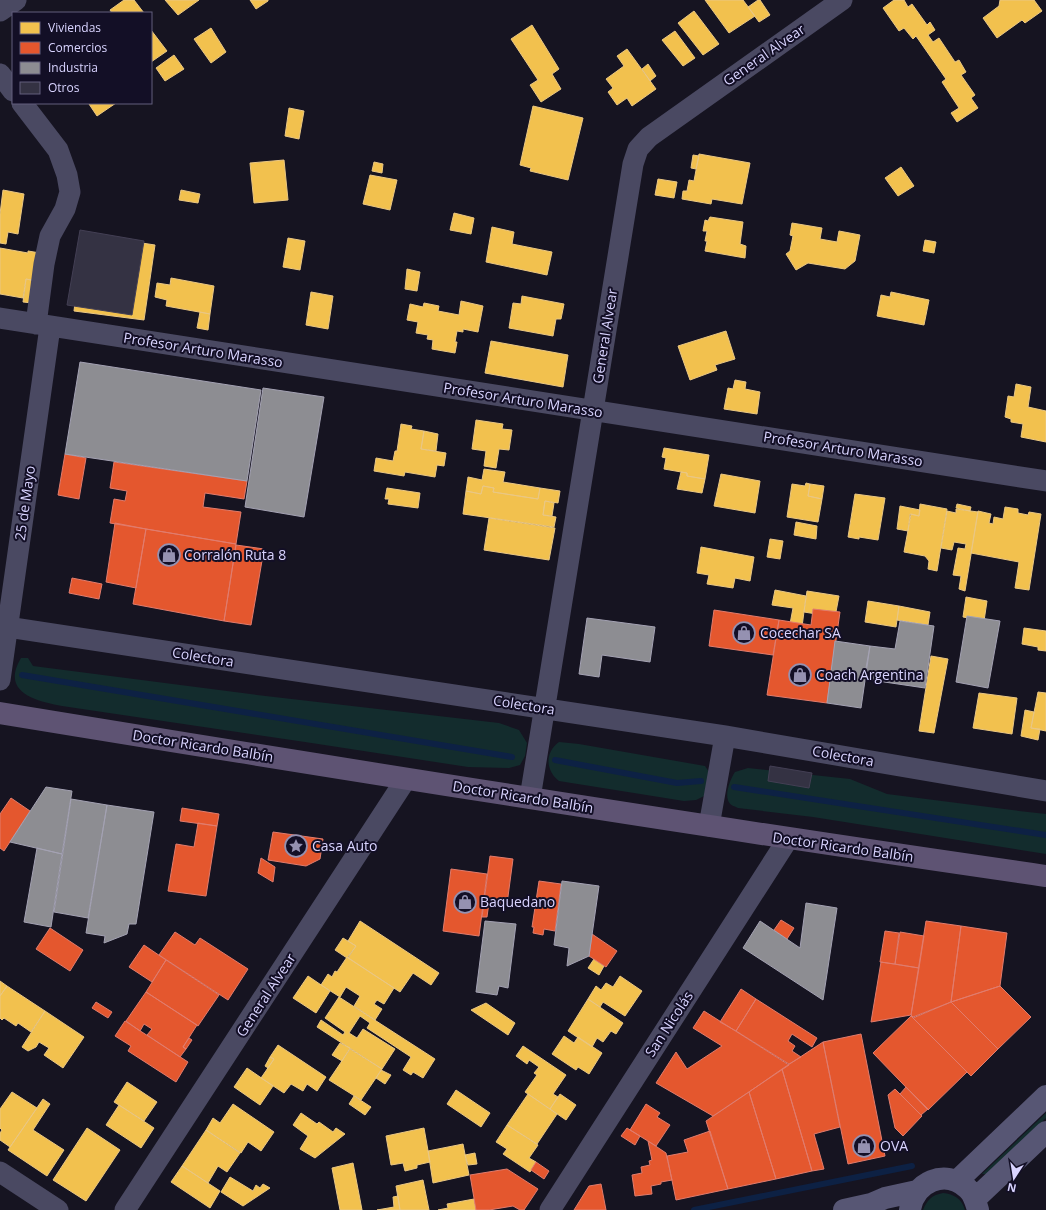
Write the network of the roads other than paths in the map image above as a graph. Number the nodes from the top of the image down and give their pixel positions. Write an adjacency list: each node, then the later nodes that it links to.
1 (16, 0): 3 (street)
2 (842, 0): 9 (street, General Alvear)
3 (0, 11)
4 (0, 74): 5 (street)
5 (12, 90)
6 (23, 104): 8 (street, 25 de Mayo)
7 (0, 318): 8 (street, Profesor Arturo Marasso)
8 (43, 325): 9 (street, Profesor Arturo Marasso); 11 (street, 25 de Mayo)
9 (594, 411): 10 (street, Profesor Arturo Marasso); 13 (street, General Alvear)
10 (1046, 481)
11 (4, 627): 12 (street, 25 de Mayo); 13 (street, Colectora)
12 (0, 680)
13 (544, 708): 15 (street, Colectora); 18 (street, General Alvear)
14 (0, 714): 16 (main road, Doctor Ricardo Balbín)
15 (725, 736): 17 (street, Colectora); 19 (street)
16 (406, 779): 18 (main road, Doctor Ricardo Balbín); 30 (street, General Alvear)
17 (1046, 791)
18 (530, 798): 19 (main road, Doctor Ricardo Balbín)
19 (709, 826): 20 (main road, Doctor Ricardo Balbín)
20 (788, 839): 21 (main road, Doctor Ricardo Balbín); 31 (street, San Nicolás)
21 (1046, 876)
22 (1046, 1096): 25 (main road)
23 (1046, 1132): 27 (main road)
24 (0, 1172): 29 (street)
25 (957, 1181): 26 (main road); 27 (main road)
26 (913, 1201): 28 (main road)
27 (977, 1204)
28 (877, 1207): 32 (main road)
29 (58, 1210)
30 (125, 1210)
31 (550, 1210)
32 (844, 1210)

